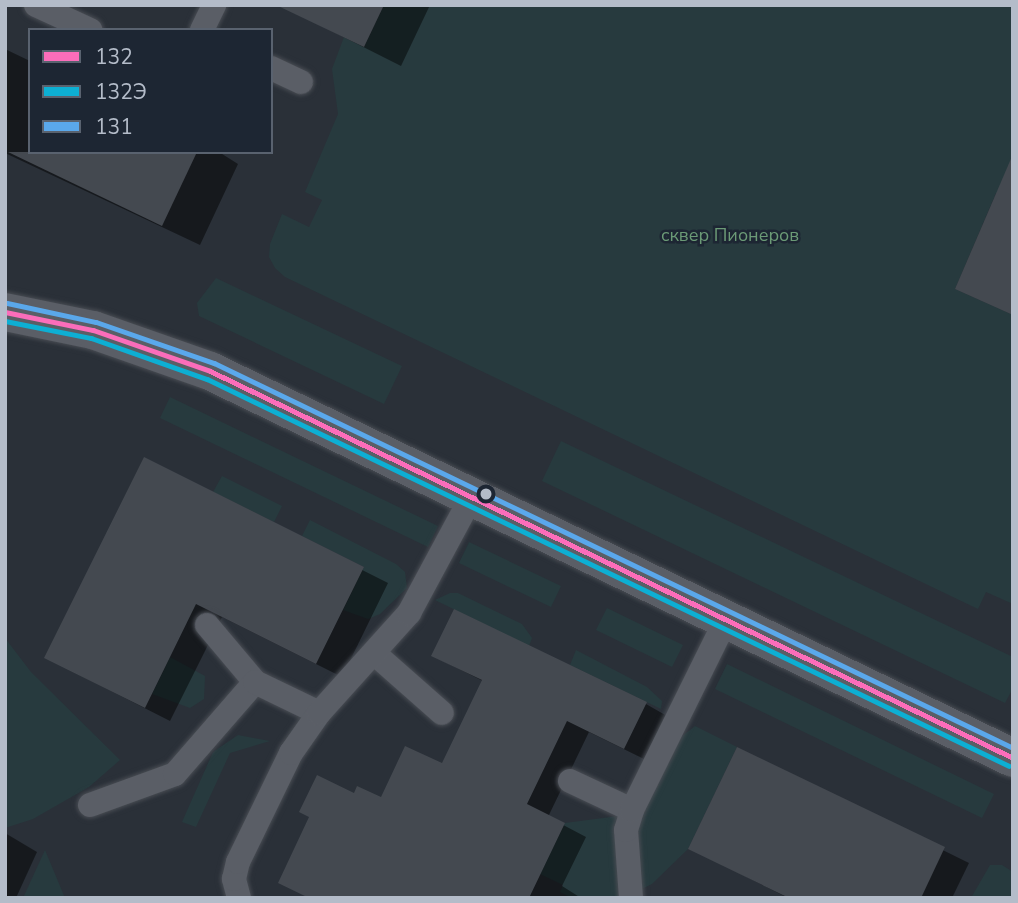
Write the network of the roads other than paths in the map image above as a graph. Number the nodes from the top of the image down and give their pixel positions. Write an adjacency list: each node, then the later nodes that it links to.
1 (36, 5): 3 (lane)
2 (214, 5): 4 (lane)
3 (86, 28)
4 (203, 28)
5 (273, 69): 6 (lane)
6 (301, 82)
7 (5, 312): 8 (street)
8 (472, 496): 9 (street); 11 (lane)
9 (727, 618): 15 (street); 18 (lane)
10 (207, 625): 12 (lane)
11 (375, 654): 13 (lane); 14 (lane)
12 (255, 682): 13 (lane); 17 (lane)
13 (319, 713): 19 (lane)
14 (442, 713)
15 (1013, 758)
16 (570, 780): 18 (lane)
17 (90, 805)
18 (632, 810): 20 (lane)
19 (239, 898)
20 (631, 898)

